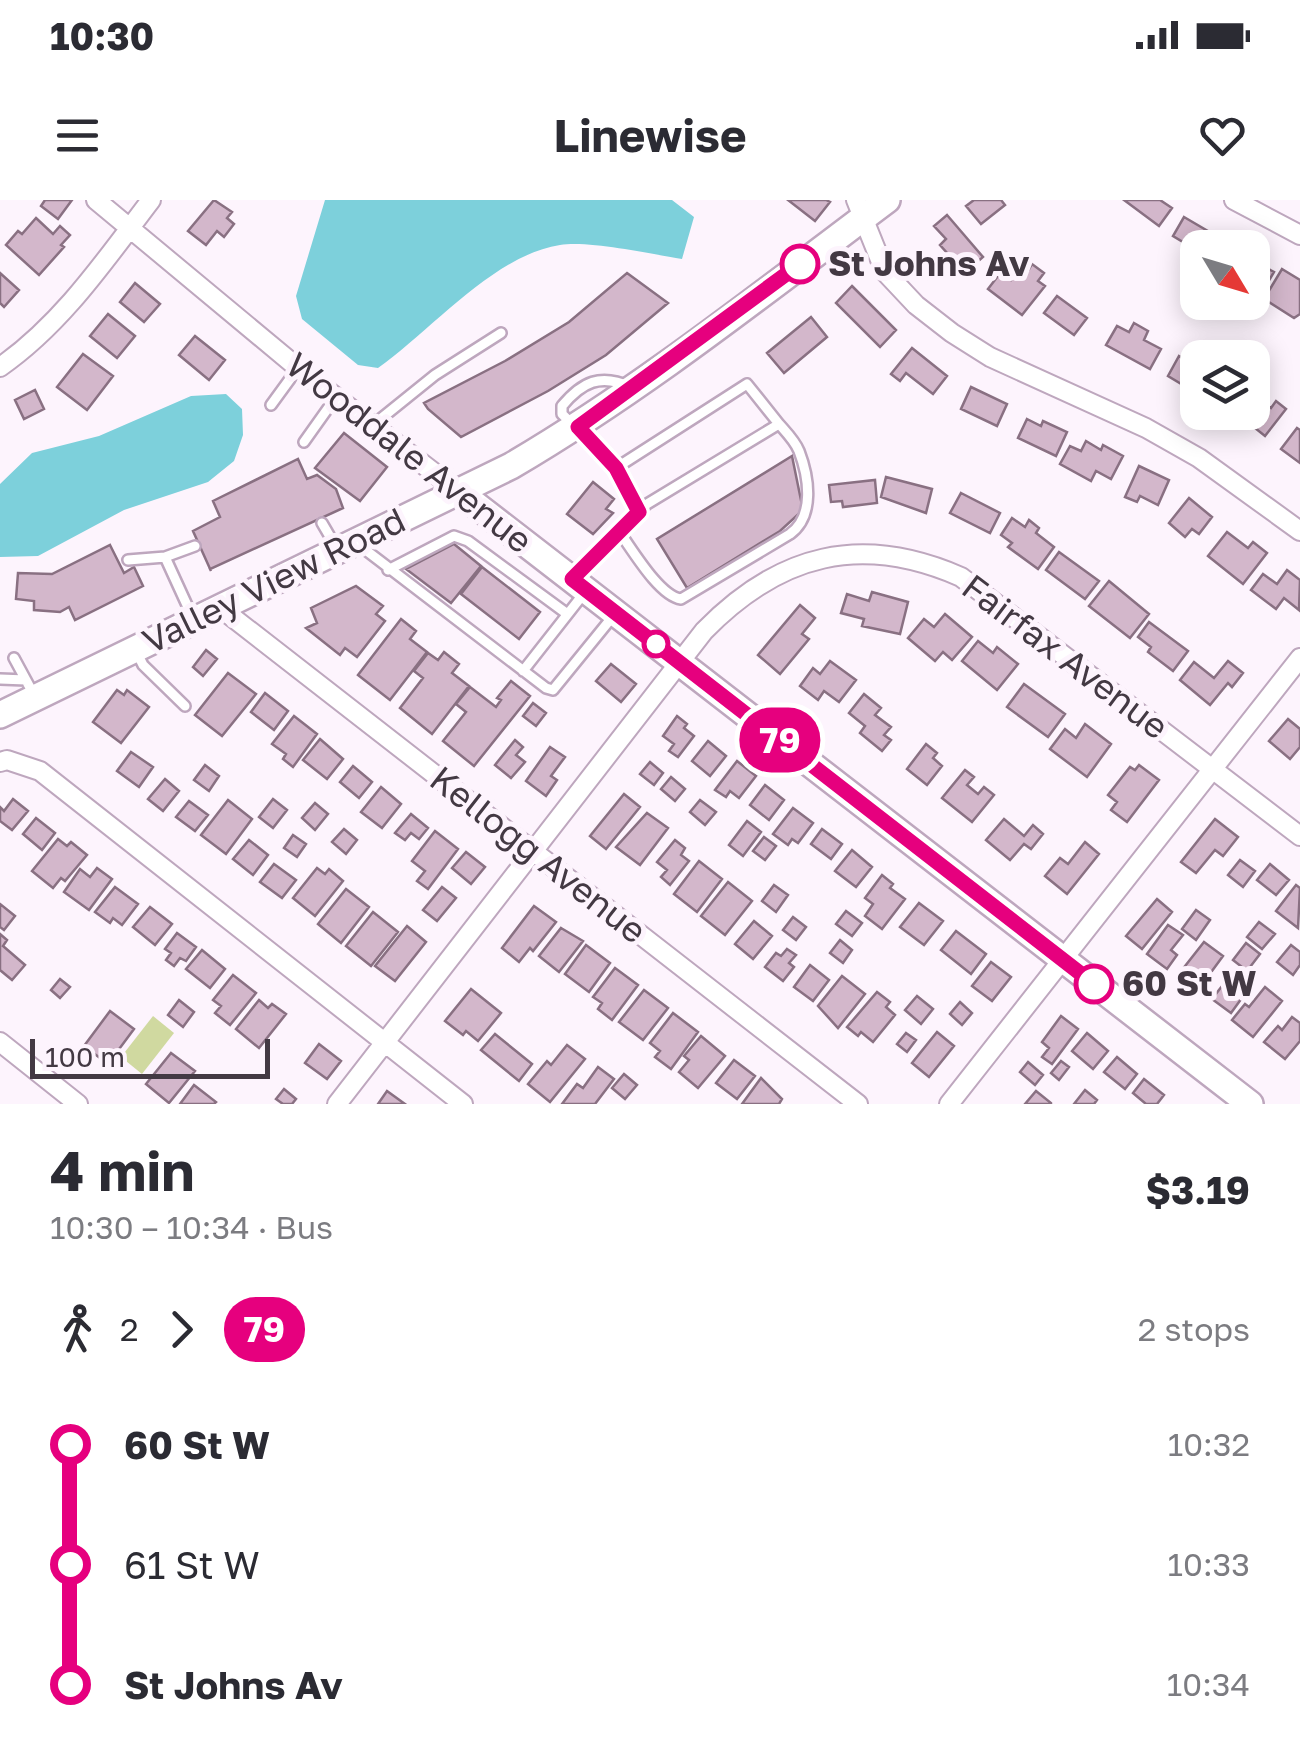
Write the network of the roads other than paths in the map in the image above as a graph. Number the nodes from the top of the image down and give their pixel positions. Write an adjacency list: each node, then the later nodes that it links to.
1 (96, 200): 6 (street, Wooddale Avenue)
2 (151, 200): 6 (street)
3 (887, 200): 5 (street, Valley View Road)
4 (1234, 200): 7 (street)
5 (860, 209): 15 (street, Valley View Road); 22 (street)
6 (130, 228): 9 (street); 10 (street, Wooddale Avenue)
7 (1300, 234)
8 (501, 334): 14 (lane)
9 (0, 367)
10 (298, 368): 11 (street, Wooddale Avenue); 12 (lane)
11 (336, 397): 14 (street, Wooddale Avenue); 16 (lane)
12 (271, 405)
13 (780, 424): 17 (lane); 19 (lane); 21 (lane)
14 (372, 425): 18 (street, Wooddale Avenue)
15 (578, 427): 17 (lane); 18 (street, Valley View Road)
16 (304, 442)
17 (616, 468): 19 (lane)
18 (459, 492): 24 (street, Valley View Road); 28 (street, Wooddale Avenue)
19 (639, 512): 21 (lane)
20 (322, 523): 24 (lane)
21 (618, 530): 28 (lane)
22 (1300, 532)
23 (194, 546): 25 (lane)
24 (346, 546): 27 (lane); 29 (street, Valley View Road)
25 (165, 556): 26 (lane); 32 (lane)
26 (128, 560)
27 (388, 570): 31 (lane); 37 (lane)
28 (579, 584): 30 (street, Wooddale Avenue); 31 (lane)
29 (218, 606): 32 (street, Valley View Road); 45 (street, Kellogg Avenue)
30 (615, 612): 36 (street, Wooddale Avenue); 37 (lane)
31 (566, 613): 37 (lane)
32 (194, 619): 33 (street, Valley View Road)
33 (135, 648): 39 (street, Valley View Road); 40 (lane)
34 (14, 658): 39 (lane)
35 (1300, 658): 43 (street)
36 (680, 663): 43 (street, Fairfax Avenue); 45 (street, Fairfax Avenue); 46 (street, Wooddale Avenue)
37 (523, 671)
38 (0, 680): 39 (lane)
39 (30, 689): 41 (street, Valley View Road)
40 (185, 706)
41 (0, 716)
42 (0, 762): 48 (street)
43 (1213, 769): 44 (street, Fairfax Avenue); 46 (street)
44 (1300, 836)
45 (534, 851): 48 (street, Fairfax Avenue); 52 (street, Kellogg Avenue)
46 (1063, 960): 53 (street); 54 (street, Wooddale Avenue)
47 (0, 1042): 49 (street)
48 (384, 1042): 50 (street, Fairfax Avenue); 51 (street)
49 (78, 1104)
50 (336, 1104)
51 (464, 1104)
52 (858, 1104)
53 (949, 1104)
54 (1250, 1104)

